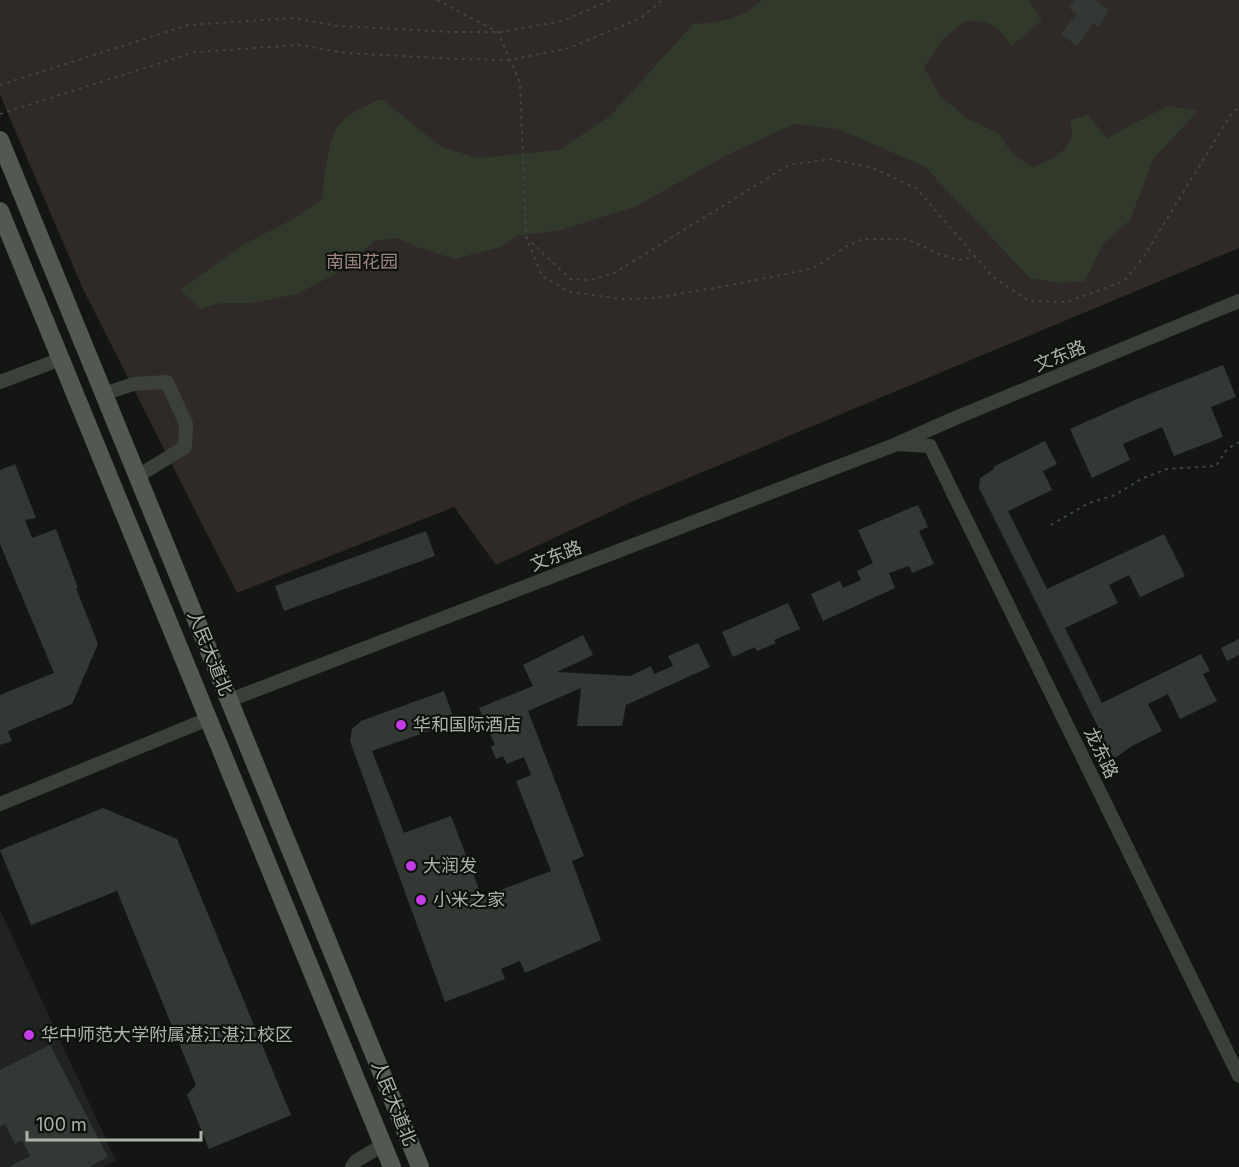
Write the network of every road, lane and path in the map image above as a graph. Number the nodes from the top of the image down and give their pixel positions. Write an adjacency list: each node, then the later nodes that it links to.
1 (436, 0): 4 (path)
2 (611, 0): 4 (path)
3 (662, 0): 5 (path)
4 (498, 32): 5 (path); 6 (path)
5 (510, 60): 8 (path); 11 (path)
6 (0, 85)
7 (1239, 107): 12 (path)
8 (0, 114)
9 (0, 140): 16 (main road, 人民大道北)
10 (0, 211): 14 (main road, 人民大道北)
11 (526, 237): 12 (path); 12 (path)
12 (976, 257)
13 (1239, 302): 18 (street, 文东路)
14 (61, 359): 15 (street); 23 (main road, 人民大道北)
15 (0, 382)
16 (104, 394): 20 (main road, 人民大道北); 20 (street)
17 (1239, 442): 21 (path)
18 (895, 445): 19 (street, 文东路); 22 (street, 文东路)
19 (930, 446): 25 (street, 龙东路)
20 (138, 476): 22 (main road, 人民大道北)
21 (1050, 525)
22 (230, 700): 29 (main road, 人民大道北)
23 (208, 718): 24 (street); 26 (main road, 人民大道北)
24 (0, 804)
25 (1239, 1076)
26 (383, 1145): 27 (street); 28 (main road, 人民大道北)
27 (352, 1167)
28 (392, 1167)
29 (420, 1167)

